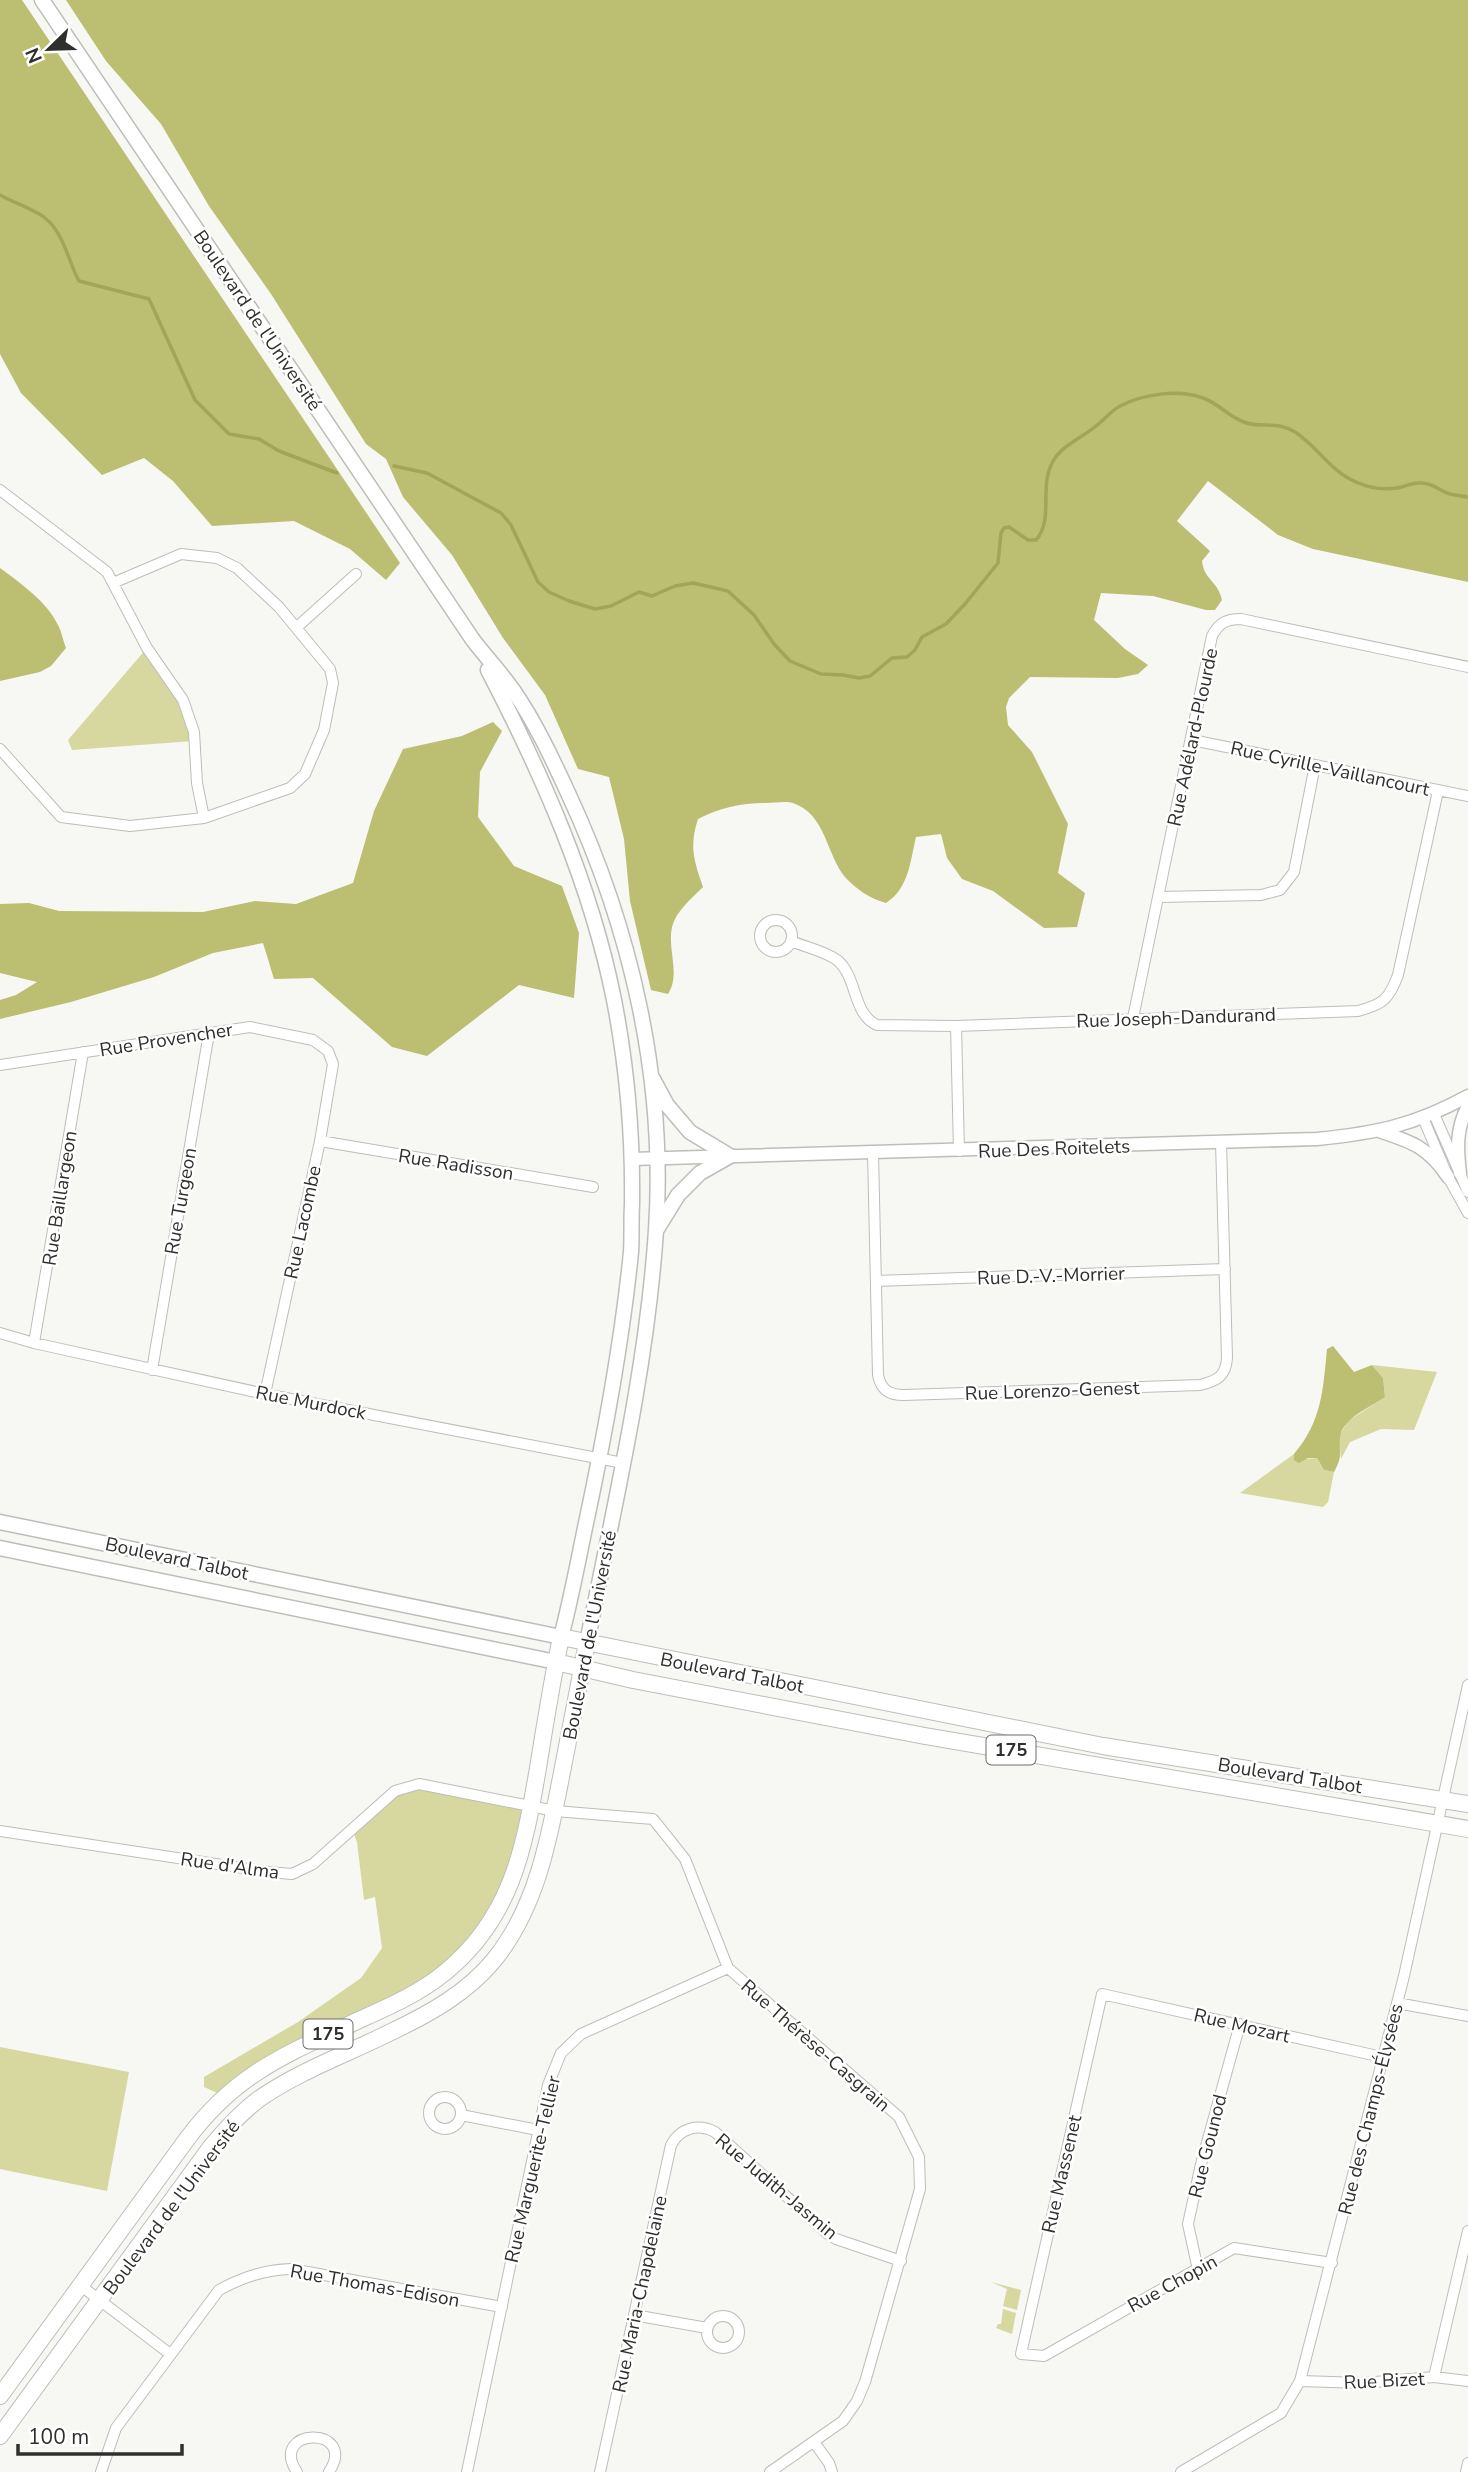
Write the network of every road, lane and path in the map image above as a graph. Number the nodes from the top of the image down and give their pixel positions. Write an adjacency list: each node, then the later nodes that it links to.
1 (42, 0): 6 (main road, Boulevard de l'Université)
2 (0, 491): 4 (street)
3 (356, 574): 5 (street)
4 (113, 583): 5 (street); 13 (street)
5 (298, 627): 13 (street)
6 (473, 640): 22 (main road, Boulevard de l'Université); 33 (main road, Boulevard de l'Université)
7 (1468, 667): 8 (street, Rue Adélard-Plourde)
8 (1192, 740): 10 (street, Rue Cyrille-Vaillancourt); 14 (street, Rue Adélard-Plourde)
9 (0, 749): 13 (street)
10 (1315, 765): 11 (street, Rue Cyrille-Vaillancourt); 14 (street)
11 (1438, 791): 12 (street, Rue Cyrille-Vaillancourt); 16 (street, Rue Joseph-Dandurand)
12 (1468, 796)
13 (204, 818)
14 (1158, 897): 16 (street, Rue Adélard-Plourde)
15 (791, 941): 17 (street, Rue Joseph-Dandurand)
16 (1133, 1018): 17 (street, Rue Joseph-Dandurand)
17 (956, 1026): 29 (street)
18 (209, 1033): 19 (street, Rue Provencher); 20 (street, Rue Provencher); 43 (street, Rue Turgeon)
19 (328, 1051): 27 (street, Rue Lacombe)
20 (83, 1052): 21 (street, Rue Provencher); 42 (street, Rue Baillargeon)
21 (0, 1065)
22 (651, 1075): 31 (main road); 32 (main road, Boulevard de l'Université)
23 (1468, 1096): 25 (street, Rue Des Roitelets)
24 (1468, 1105): 34 (street)
25 (1429, 1116): 26 (street, Rue Des Roitelets); 34 (street)
26 (1379, 1131): 28 (street, Rue Des Roitelets); 34 (street)
27 (320, 1141): 35 (street, Rue Radisson); 44 (street, Rue Lacombe)
28 (1221, 1142): 29 (street, Rue Des Roitelets); 39 (street, Rue Lorenzo-Genest)
29 (959, 1151): 30 (street, Rue Des Roitelets)
30 (873, 1153): 31 (street, Rue Des Roitelets); 40 (street, Rue Lorenzo-Genest)
31 (730, 1156): 32 (street, Rue Des Roitelets); 38 (main road)
32 (657, 1157): 33 (street, Rue Des Roitelets); 38 (main road, Boulevard de l'Université)
33 (632, 1159): 45 (main road, Boulevard de l'Université)
34 (1454, 1175): 36 (street); 37 (street)
35 (593, 1186)
36 (1468, 1192)
37 (1468, 1213)
38 (656, 1231): 46 (main road, Boulevard de l'Université)
39 (1225, 1269): 40 (street, Rue D.-V.-Morrier); 40 (street, Rue Lorenzo-Genest)
40 (876, 1281)
41 (0, 1333): 42 (street, Rue Murdock)
42 (34, 1343): 43 (street, Rue Murdock)
43 (152, 1370): 44 (street, Rue Murdock)
44 (265, 1394): 45 (street, Rue Murdock)
45 (600, 1458): 46 (street, Rue Murdock); 49 (main road, Boulevard de l'Université)
46 (623, 1463): 50 (main road, Boulevard de l'Université)
47 (0, 1522): 49 (main road, Boulevard Talbot)
48 (0, 1548): 51 (main road, Boulevard Talbot)
49 (561, 1637): 50 (main road, Boulevard Talbot / 175); 51 (main road, Boulevard de l'Université / 175)
50 (587, 1643): 52 (main road, Boulevard de l'Université / 175); 54 (main road, Boulevard Talbot / 175)
51 (556, 1662): 52 (main road, Boulevard Talbot / 175); 56 (main road, Boulevard de l'Université / 175)
52 (582, 1668): 57 (main road, Boulevard de l'Université / 175); 58 (main road, Boulevard Talbot / 175)
53 (1468, 1685): 54 (street, Rue des Champs-Élysées)
54 (1444, 1800): 55 (main road, Boulevard Talbot / 175); 58 (street, Rue des Champs-Élysées)
55 (1468, 1804)
56 (532, 1805): 57 (street, Rue d'Alma); 60 (street, Rue d'Alma); 75 (main road, Boulevard de l'Université / 175)
57 (555, 1811): 61 (street, Rue Thérèse-Casgrain); 76 (main road, Boulevard de l'Université / 175)
58 (1439, 1824): 59 (main road, Boulevard Talbot / 175); 63 (street, Rue des Champs-Élysées)
59 (1468, 1829)
60 (0, 1830)
61 (728, 1968): 69 (street, Rue Marguerite-Tellier); 72 (street, Rue Thérèse-Casgrain)
62 (1102, 1994): 65 (street, Rue Mozart); 81 (street, Rue Massenet)
63 (1397, 2003): 64 (street); 66 (street, Rue des Champs-Élysées)
64 (1468, 2016)
65 (1240, 2024): 66 (street, Rue Mozart); 74 (street, Rue Gounod)
66 (1382, 2057): 73 (street, Rue des Champs-Élysées)
67 (461, 2115): 69 (street)
68 (694, 2127): 72 (street, Rue Judith-Jasmin); 78 (street, Rue Maria-Chapdelaine)
69 (538, 2130): 77 (street, Rue Marguerite-Tellier)
70 (1468, 2231): 71 (street)
71 (1465, 2257): 82 (street)
72 (901, 2261): 88 (street, Rue Thérèse-Casgrain)
73 (1332, 2263): 74 (street, Rue Chopin); 83 (street, Rue des Champs-Élysées)
74 (1198, 2270): 81 (street, Rue Chopin)
75 (80, 2285): 76 (street); 85 (main road, Boulevard de l'Université / 175)
76 (100, 2300): 80 (street); 86 (main road, Boulevard de l'Université / 175)
77 (502, 2307): 80 (street, Rue Thomas-Edison); 93 (street, Rue Marguerite-Tellier)
78 (634, 2315): 79 (street); 94 (street, Rue Maria-Chapdelaine)
79 (707, 2328)
80 (170, 2354): 90 (street, Rue Thomas-Edison)
81 (1021, 2354)
82 (1434, 2377): 83 (street, Rue Bizet); 84 (street, Rue Bizet)
83 (1300, 2381): 97 (street, Rue des Champs-Élysées)
84 (1468, 2381)
85 (0, 2397): 86 (street)
86 (16, 2414): 87 (main road, Boulevard de l'Université / 175)
87 (2, 2431)
88 (814, 2442): 95 (street, Rue Thérèse-Casgrain); 96 (street)
89 (1468, 2463): 98 (street)
90 (101, 2472)
91 (297, 2472): 92 (street)
92 (329, 2472)
93 (467, 2472)
94 (600, 2472)
95 (771, 2472)
96 (832, 2472)
97 (1181, 2472)
98 (1466, 2472)

